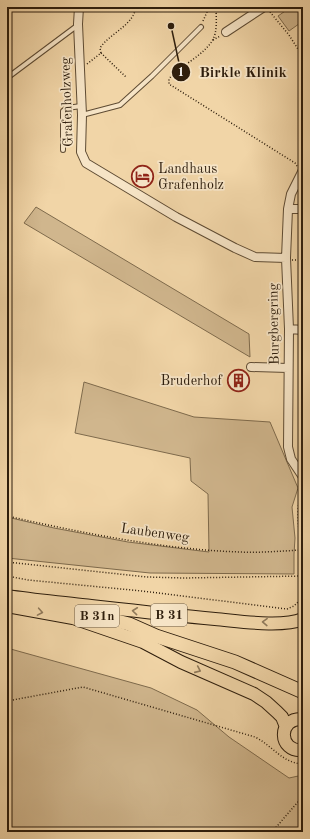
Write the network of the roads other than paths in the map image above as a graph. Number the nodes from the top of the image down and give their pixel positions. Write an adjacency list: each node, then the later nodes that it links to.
1 (79, 7): 3 (street, Grafenholzweg)
2 (267, 10): 5 (street)
3 (78, 24): 6 (lane); 7 (street, Grafenholzweg)
4 (201, 27): 8 (lane)
5 (226, 32)
6 (7, 78)
7 (81, 106): 8 (street, Grafenholzweg); 9 (lane)
8 (82, 115): 13 (street, Grafenholzweg)
9 (63, 150)
10 (303, 170): 11 (street, Burgbergring)
11 (288, 209): 12 (street); 13 (street, Burgbergring)
12 (303, 209)
13 (286, 259): 14 (street, Burgbergring)
14 (289, 329): 15 (street); 17 (street, Burgbergring)
15 (303, 330)
16 (251, 367): 17 (street)
17 (288, 368): 18 (street, Burgbergring)
18 (303, 477)
19 (7, 596): 20 (main road, B 31)
20 (35, 601): 23 (main road, B 31, one-way to 20); 24 (highway, B 31n)
21 (7, 606): 22 (main road, B 31, one-way to 22)
22 (73, 618): 24 (highway, B 31n); 27 (main road, B 31, one-way to 27)
23 (303, 619)
24 (156, 636): 25 (highway, B 31n)
25 (303, 692)
26 (302, 718): 27 (main road)
27 (286, 727): 28 (main road, B 31)
28 (303, 750)

